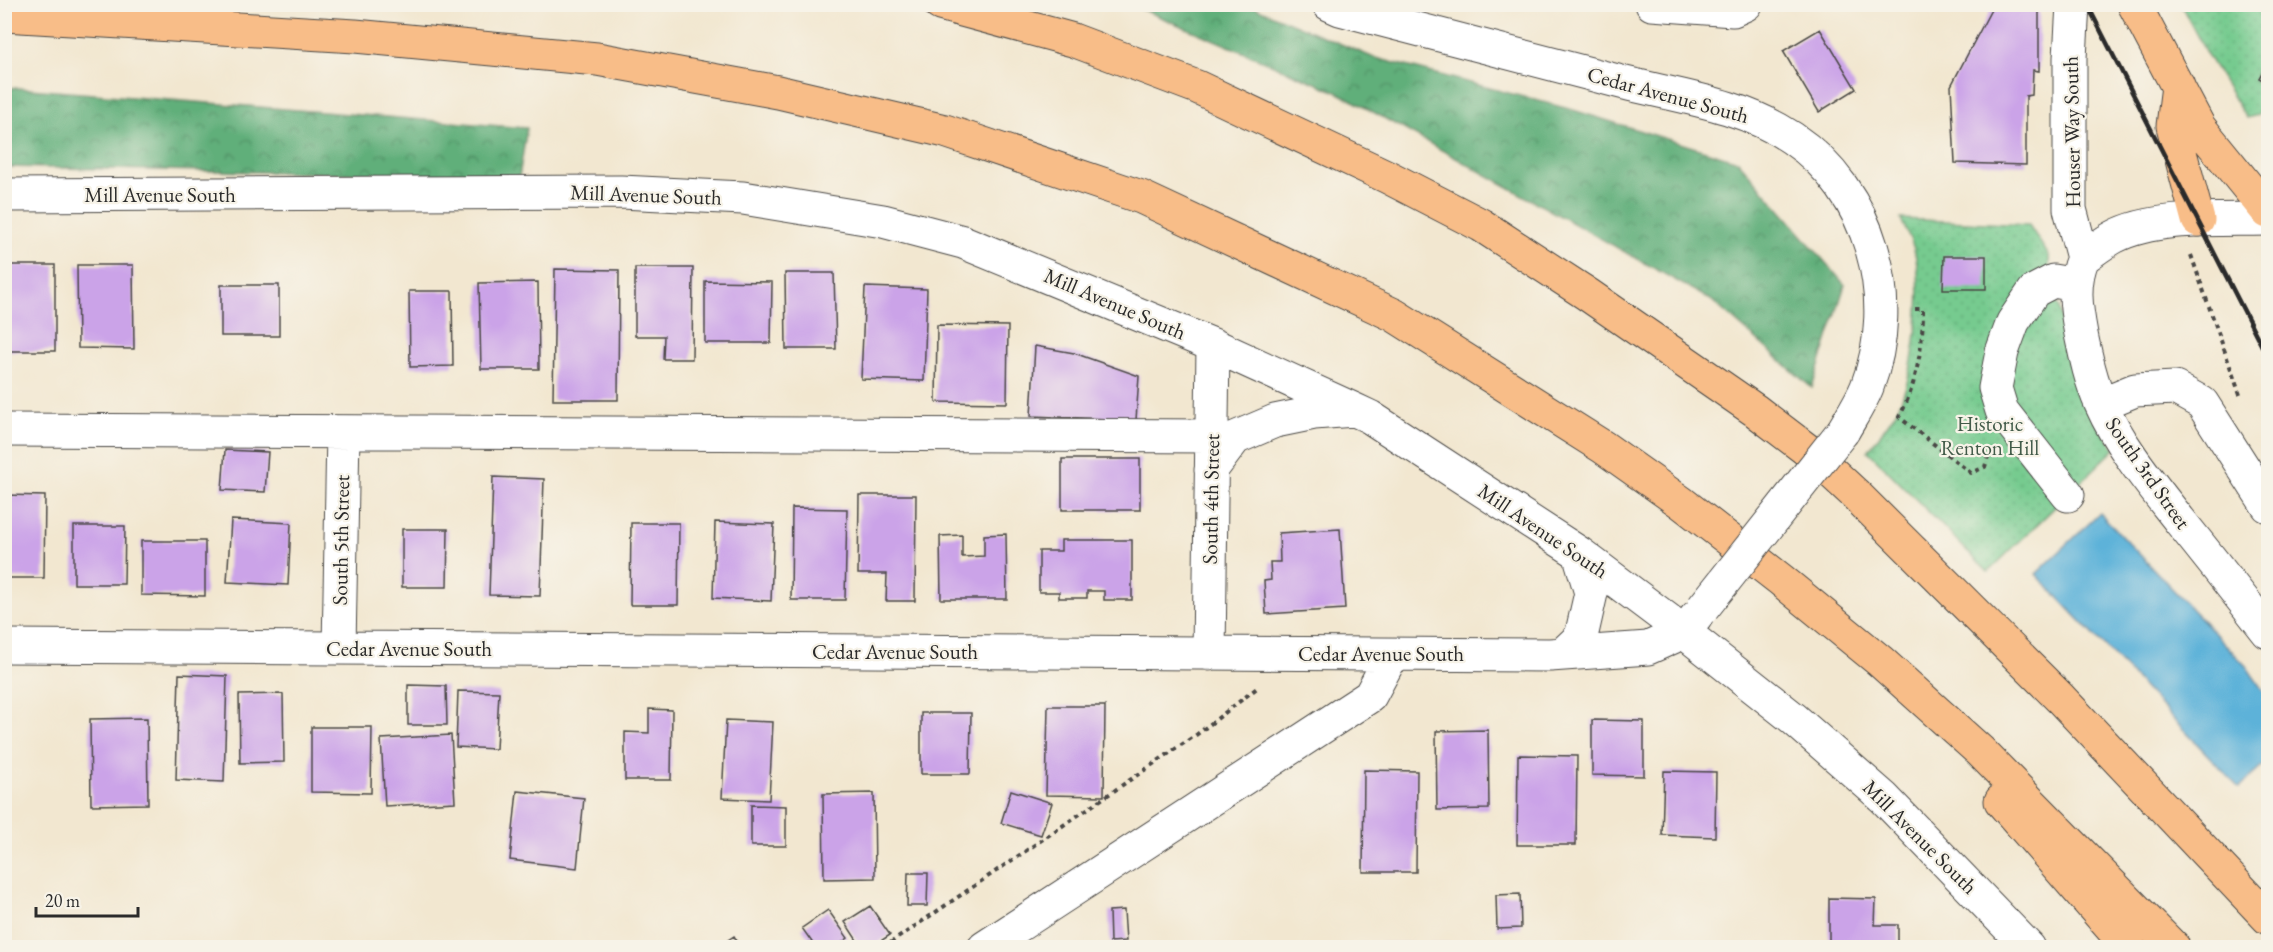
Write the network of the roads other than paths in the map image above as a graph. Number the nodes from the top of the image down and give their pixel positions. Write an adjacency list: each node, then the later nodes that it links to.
1 (940, 4): 32 (main road)
2 (1329, 4): 24 (street, Cedar Avenue South, bridge)
3 (1652, 4): 4 (street)
4 (1746, 4)
5 (2073, 4): 13 (street, Houser Way South)
6 (2134, 4): 8 (main road)
7 (4, 15): 31 (main road)
8 (2178, 86): 10 (main road); 12 (main road)
9 (4, 195): 14 (street, Mill Avenue South)
10 (2268, 212)
11 (2268, 219): 12 (street)
12 (2198, 220): 13 (street)
13 (2079, 271): 15 (street, South 3rd Street); 21 (street)
14 (1213, 345): 16 (street, Mill Avenue South); 19 (street, South 4th Street)
15 (2101, 404): 22 (street); 25 (street, South 3rd Street)
16 (1355, 410): 20 (street); 23 (street, Mill Avenue South)
17 (4, 430): 18 (street)
18 (343, 432): 19 (street); 27 (street, South 5th Street)
19 (1212, 436): 20 (street, South 4th Street)
20 (1211, 470): 28 (street, South 4th Street)
21 (2068, 495)
22 (2268, 506)
23 (1579, 553): 24 (street, Mill Avenue South); 29 (street)
24 (1694, 620): 29 (street, Cedar Avenue South); 34 (street, Mill Avenue South)
25 (2268, 632)
26 (4, 646): 27 (street, Cedar Avenue South)
27 (339, 648): 28 (street, Cedar Avenue South)
28 (1209, 654): 30 (street, Cedar Avenue South)
29 (1563, 654): 30 (street, Cedar Avenue South)
30 (1392, 655): 33 (street)
31 (1880, 661): 35 (main road); 36 (main road)
32 (2268, 918)
33 (984, 948)
34 (2029, 948)
35 (2129, 948)
36 (2174, 948)

